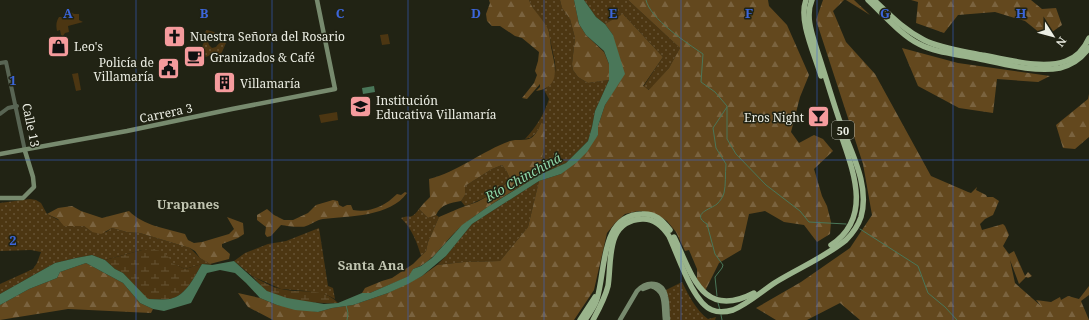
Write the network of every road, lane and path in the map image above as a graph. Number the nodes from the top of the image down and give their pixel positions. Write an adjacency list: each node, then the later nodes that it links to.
1 (317, 0): 11 (main road, Carrera 3)
2 (806, 0): 16 (highway, 50)
3 (812, 0): 16 (highway, 50)
4 (868, 0): 7 (highway)
5 (874, 0): 6 (highway)
6 (1089, 38)
7 (1089, 48)
8 (0, 63): 9 (street, Calle 13)
9 (17, 106): 10 (street); 12 (street, Calle 13)
10 (0, 114)
11 (41, 148): 12 (main road, Carrera 3); 14 (main road)
12 (25, 151): 13 (main road, Carrera 3); 14 (main road, Calle 13)
13 (0, 154)
14 (29, 161): 15 (main road, Calle 13)
15 (0, 198)
16 (830, 248): 17 (highway, 50); 21 (highway, 50)
17 (600, 286): 19 (highway); 20 (highway, 50)
18 (646, 286): 22 (main road); 23 (main road); 24 (main road)
19 (580, 320)
20 (585, 320)
21 (593, 320)
22 (621, 320)
23 (664, 320)
24 (668, 320)

